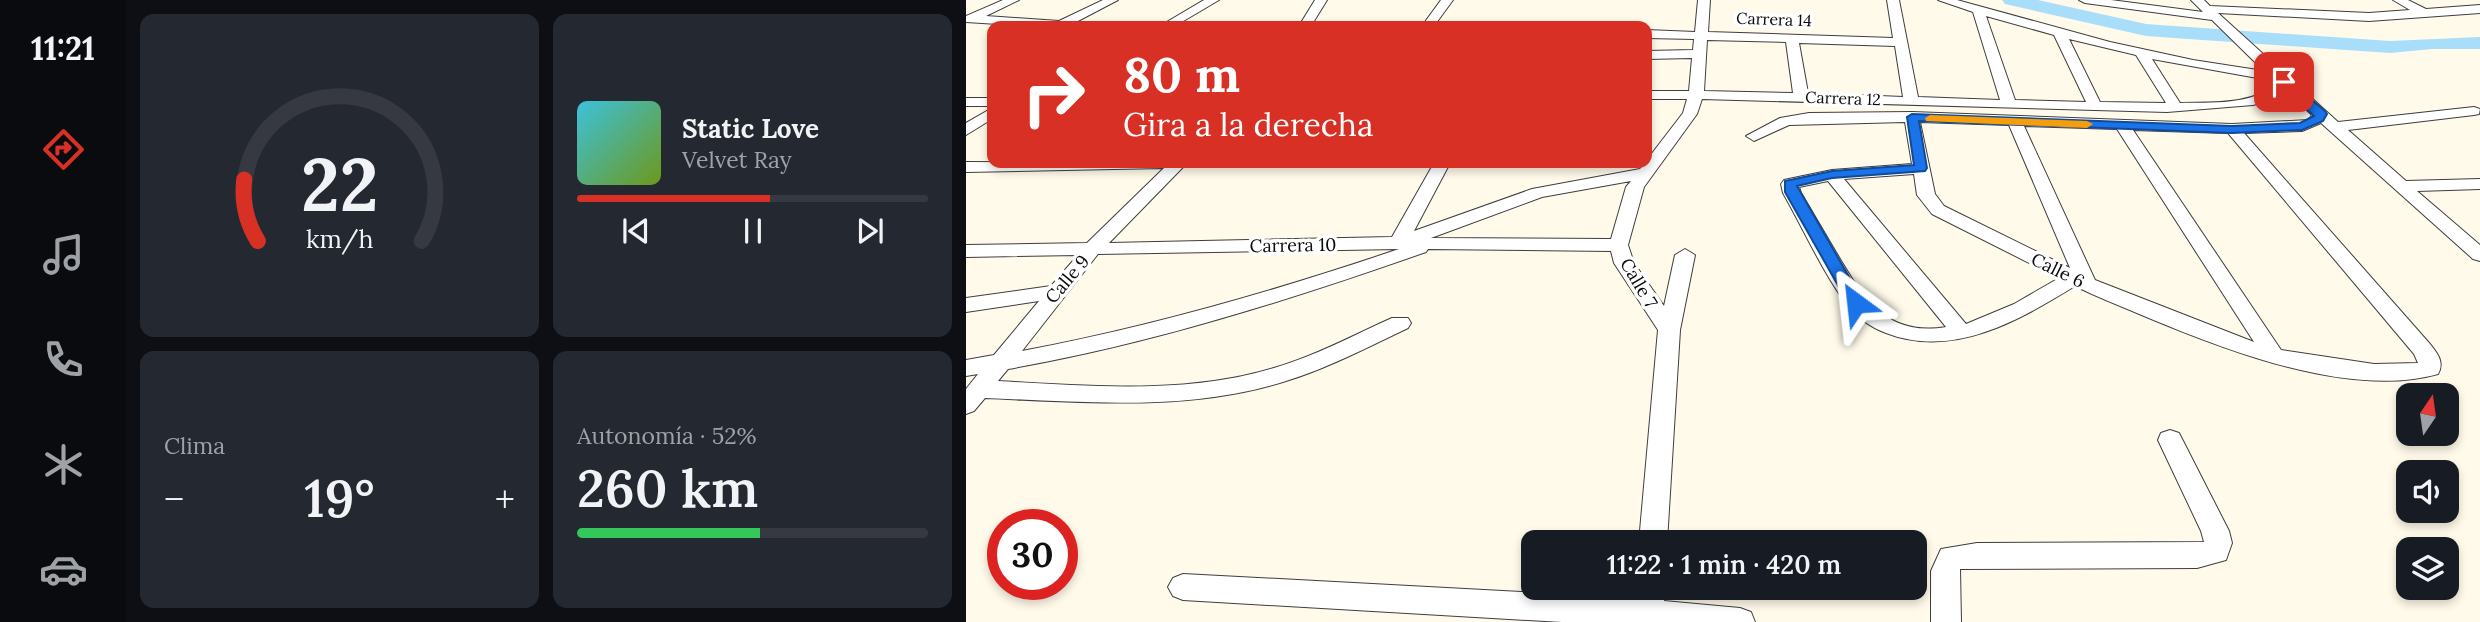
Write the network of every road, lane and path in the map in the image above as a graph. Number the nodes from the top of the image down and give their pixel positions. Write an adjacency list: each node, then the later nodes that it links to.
1 (1013, 0): 17 (street)
2 (1112, 0): 19 (street)
3 (1213, 0): 20 (street)
4 (1321, 0): 21 (street)
5 (1447, 0): 22 (street)
6 (1703, 0): 27 (street, Calle 7)
7 (1893, 0): 26 (street, Calle 6)
8 (1944, 0): 12 (street)
9 (2085, 0): 15 (street)
10 (2091, 0): 15 (street)
11 (2399, 0): 16 (street)
12 (1961, 3): 13 (street)
13 (1978, 9): 23 (street); 42 (street)
14 (2480, 9): 16 (street)
15 (2207, 10): 16 (street); 31 (street)
16 (2424, 13)
17 (968, 20): 18 (street)
18 (991, 21)
19 (1067, 21)
20 (1175, 21)
21 (1308, 21)
22 (1432, 21)
23 (2060, 34): 29 (street); 38 (street)
24 (1652, 35): 27 (street, Carrera 14)
25 (1792, 37): 26 (street, Carrera 14); 27 (street, Carrera 14); 34 (street)
26 (1901, 42): 40 (street, Calle 6)
27 (1699, 44): 28 (street); 32 (street, Calle 7)
28 (1652, 54)
29 (2142, 54): 30 (street); 39 (street)
30 (2227, 71): 31 (street); 35 (street)
31 (2281, 80): 35 (street); 43 (street)
32 (1696, 94): 33 (street, Carrera 12); 34 (street, Carrera 12); 50 (street, Calle 7)
33 (1652, 95)
34 (1801, 96): 40 (street, Carrera 12)
35 (2254, 100): 39 (street)
36 (966, 102): 37 (street)
37 (987, 102)
38 (2095, 106): 39 (street); 42 (street)
39 (2175, 106)
40 (1912, 109): 42 (street); 49 (street); 56 (street, Calle 6)
41 (2478, 112): 46 (street)
42 (2012, 114): 45 (street); 68 (street)
43 (2321, 114): 46 (street); 47 (street)
44 (987, 115): 48 (street)
45 (2122, 125): 47 (street); 74 (street)
46 (2336, 127): 60 (street)
47 (2232, 129): 74 (street, Calle 6)
48 (966, 130)
49 (1754, 136)
50 (1655, 149)
51 (966, 167): 52 (street)
52 (987, 167)
53 (1171, 168): 64 (street, Calle 9)
54 (1439, 168): 61 (street)
55 (1647, 168): 57 (street, Calle 7)
56 (1921, 168): 58 (street); 68 (street, Calle 6)
57 (1645, 173): 61 (street); 63 (street, Calle 7)
58 (1832, 175): 73 (street); 73 (street)
59 (2480, 184): 60 (street)
60 (2403, 186): 67 (street)
61 (1398, 243): 62 (street, Carrera 10); 64 (street, Carrera 10)
62 (1431, 244): 63 (street, Carrera 10); 75 (street)
63 (1619, 245): 72 (street, Calle 7)
64 (1094, 247): 65 (street, Carrera 10); 69 (street, Calle 9)
65 (966, 251)
66 (1685, 255): 72 (street)
67 (2480, 255)
68 (2081, 281): 73 (street); 74 (street, Calle 6)
69 (1056, 292): 70 (street); 75 (street, Calle 9)
70 (966, 304)
71 (1400, 324): 77 (street)
72 (1670, 330): 79 (street)
73 (1962, 333)
74 (2274, 356)
75 (1002, 362): 76 (street); 77 (street, Calle 9)
76 (966, 368)
77 (973, 397)
78 (2170, 440): 83 (street)
79 (1654, 530)
80 (1183, 587): 81 (street)
81 (1648, 608): 82 (street)
82 (1740, 622)
83 (1946, 622)

